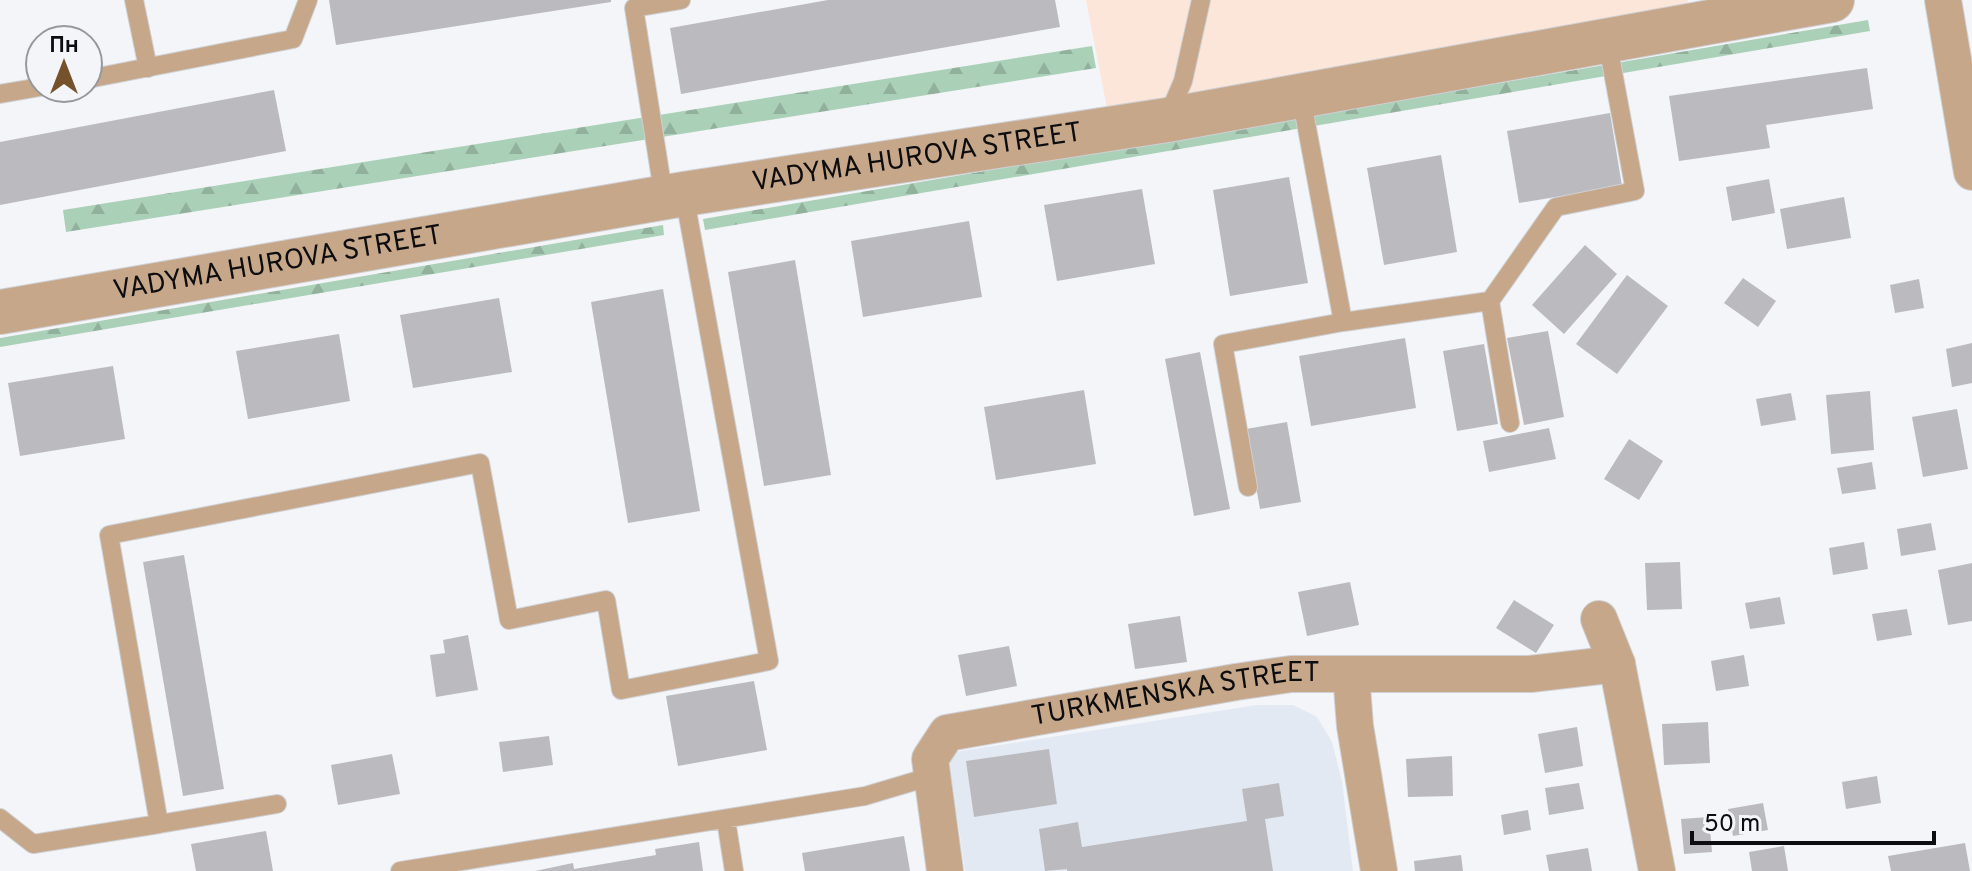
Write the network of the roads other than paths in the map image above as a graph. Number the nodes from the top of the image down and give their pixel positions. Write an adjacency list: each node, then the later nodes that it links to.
1 (134, 0): 8 (lane)
2 (308, 0): 8 (lane)
3 (681, 0): 15 (lane)
4 (1201, 0): 13 (lane)
5 (1832, 0): 7 (street, VADYMA HUROVA STREET)
6 (1943, 0): 14 (street)
7 (1607, 40): 12 (street, VADYMA HUROVA STREET); 16 (lane)
8 (148, 68): 9 (lane)
9 (104, 76)
10 (24, 90): 11 (lane)
11 (0, 94)
12 (1301, 96): 13 (street, VADYMA HUROVA STREET); 18 (lane)
13 (1167, 120): 15 (street, VADYMA HUROVA STREET)
14 (1972, 172)
15 (674, 196): 17 (street, VADYMA HUROVA STREET); 28 (lane)
16 (1490, 301): 18 (lane); 19 (lane)
17 (0, 312)
18 (1343, 322): 20 (lane)
19 (1510, 423)
20 (1248, 487)
21 (1599, 619): 22 (street)
22 (1617, 664): 23 (street); 34 (street)
23 (1351, 674): 24 (street, TURKMENSKA STREET); 33 (street, TURKMENSKA STREET)
24 (932, 776): 27 (lane); 32 (street, TURKMENSKA STREET)
25 (277, 804): 28 (lane)
26 (0, 818): 28 (lane)
27 (726, 820): 29 (lane); 31 (lane)
28 (159, 824)
29 (479, 864): 30 (lane)
30 (400, 871)
31 (734, 871)
32 (945, 871)
33 (1379, 871)
34 (1657, 871)

